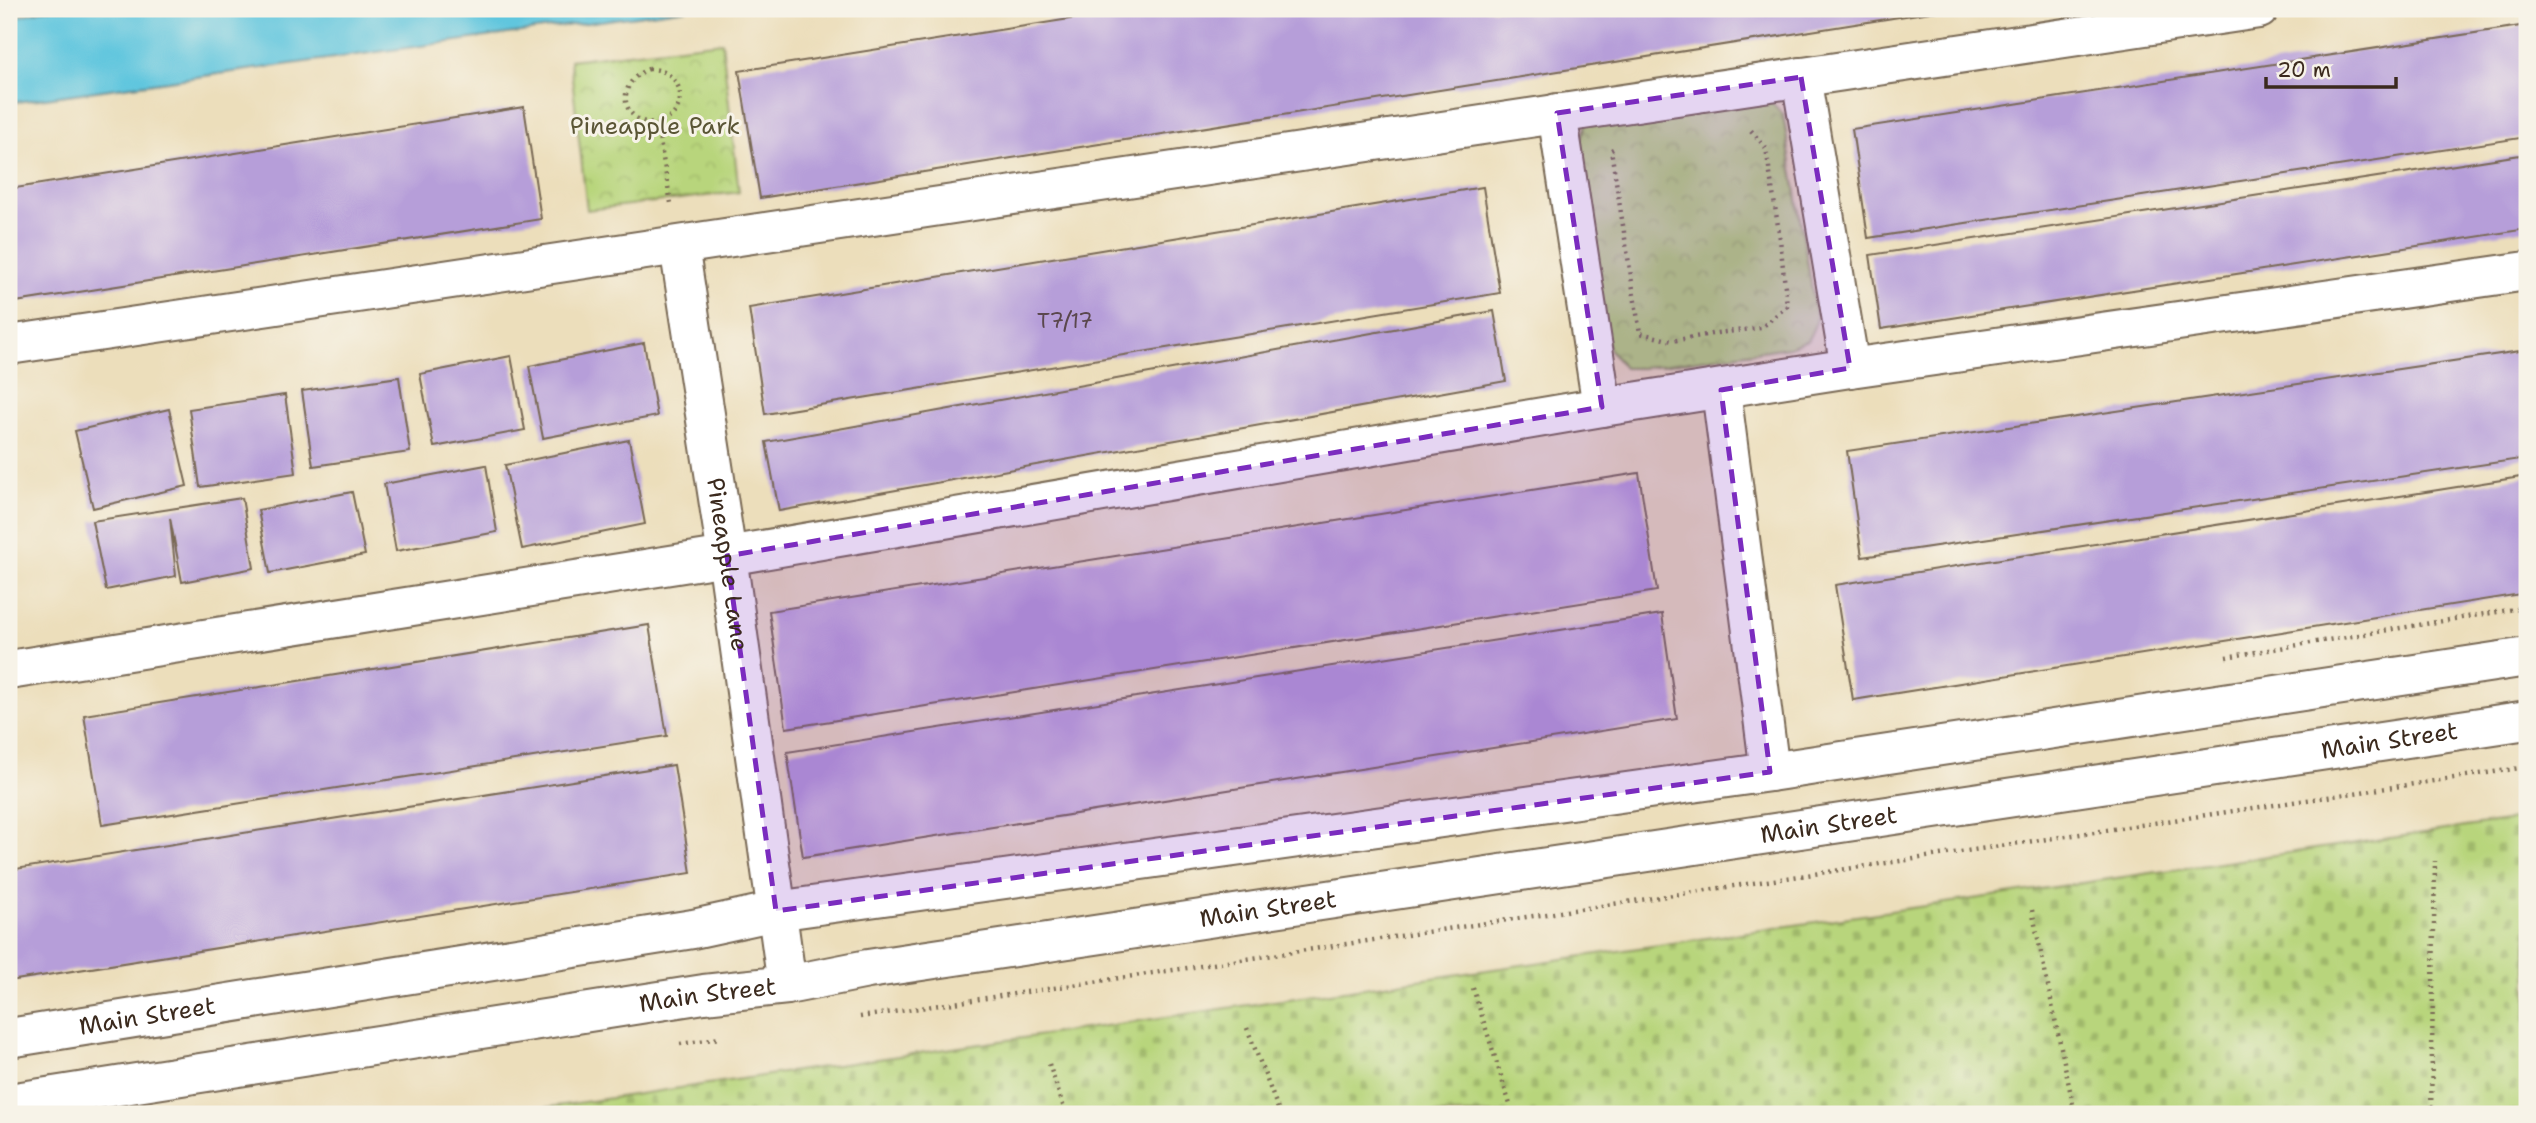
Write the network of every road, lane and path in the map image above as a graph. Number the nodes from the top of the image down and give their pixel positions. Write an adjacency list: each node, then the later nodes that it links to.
1 (2259, 9): 2 (street)
2 (1801, 77): 3 (street); 10 (street)
3 (1557, 113): 7 (street); 12 (street)
4 (657, 125): 4 (path); 7 (path)
5 (1737, 128): 6 (path)
6 (1619, 144)
7 (679, 246): 9 (street); 13 (street, Pineapple Lane)
8 (2527, 271): 10 (street)
9 (9, 345)
10 (1850, 368): 11 (street)
11 (1721, 390): 12 (street); 18 (street)
12 (1602, 407): 13 (street)
13 (727, 556): 15 (street); 20 (street, Pineapple Lane)
14 (2527, 657): 18 (street, Main Street)
15 (9, 670)
16 (2527, 720): 22 (street, Main Street)
17 (2527, 767): 24 (path)
18 (1770, 772): 20 (street, Main Street)
19 (2435, 861): 35 (path)
20 (774, 897): 22 (street, Pineapple Lane); 27 (street, Main Street)
21 (2032, 910): 34 (path)
22 (787, 985): 30 (street, Main Street)
23 (1473, 988): 33 (path)
24 (857, 1017)
25 (1247, 1028): 32 (path)
26 (732, 1036): 28 (path)
27 (9, 1038)
28 (677, 1044)
29 (1049, 1065): 31 (path)
30 (9, 1103)
31 (1066, 1114)
32 (1280, 1114)
33 (1513, 1114)
34 (2075, 1114)
35 (2431, 1114)

